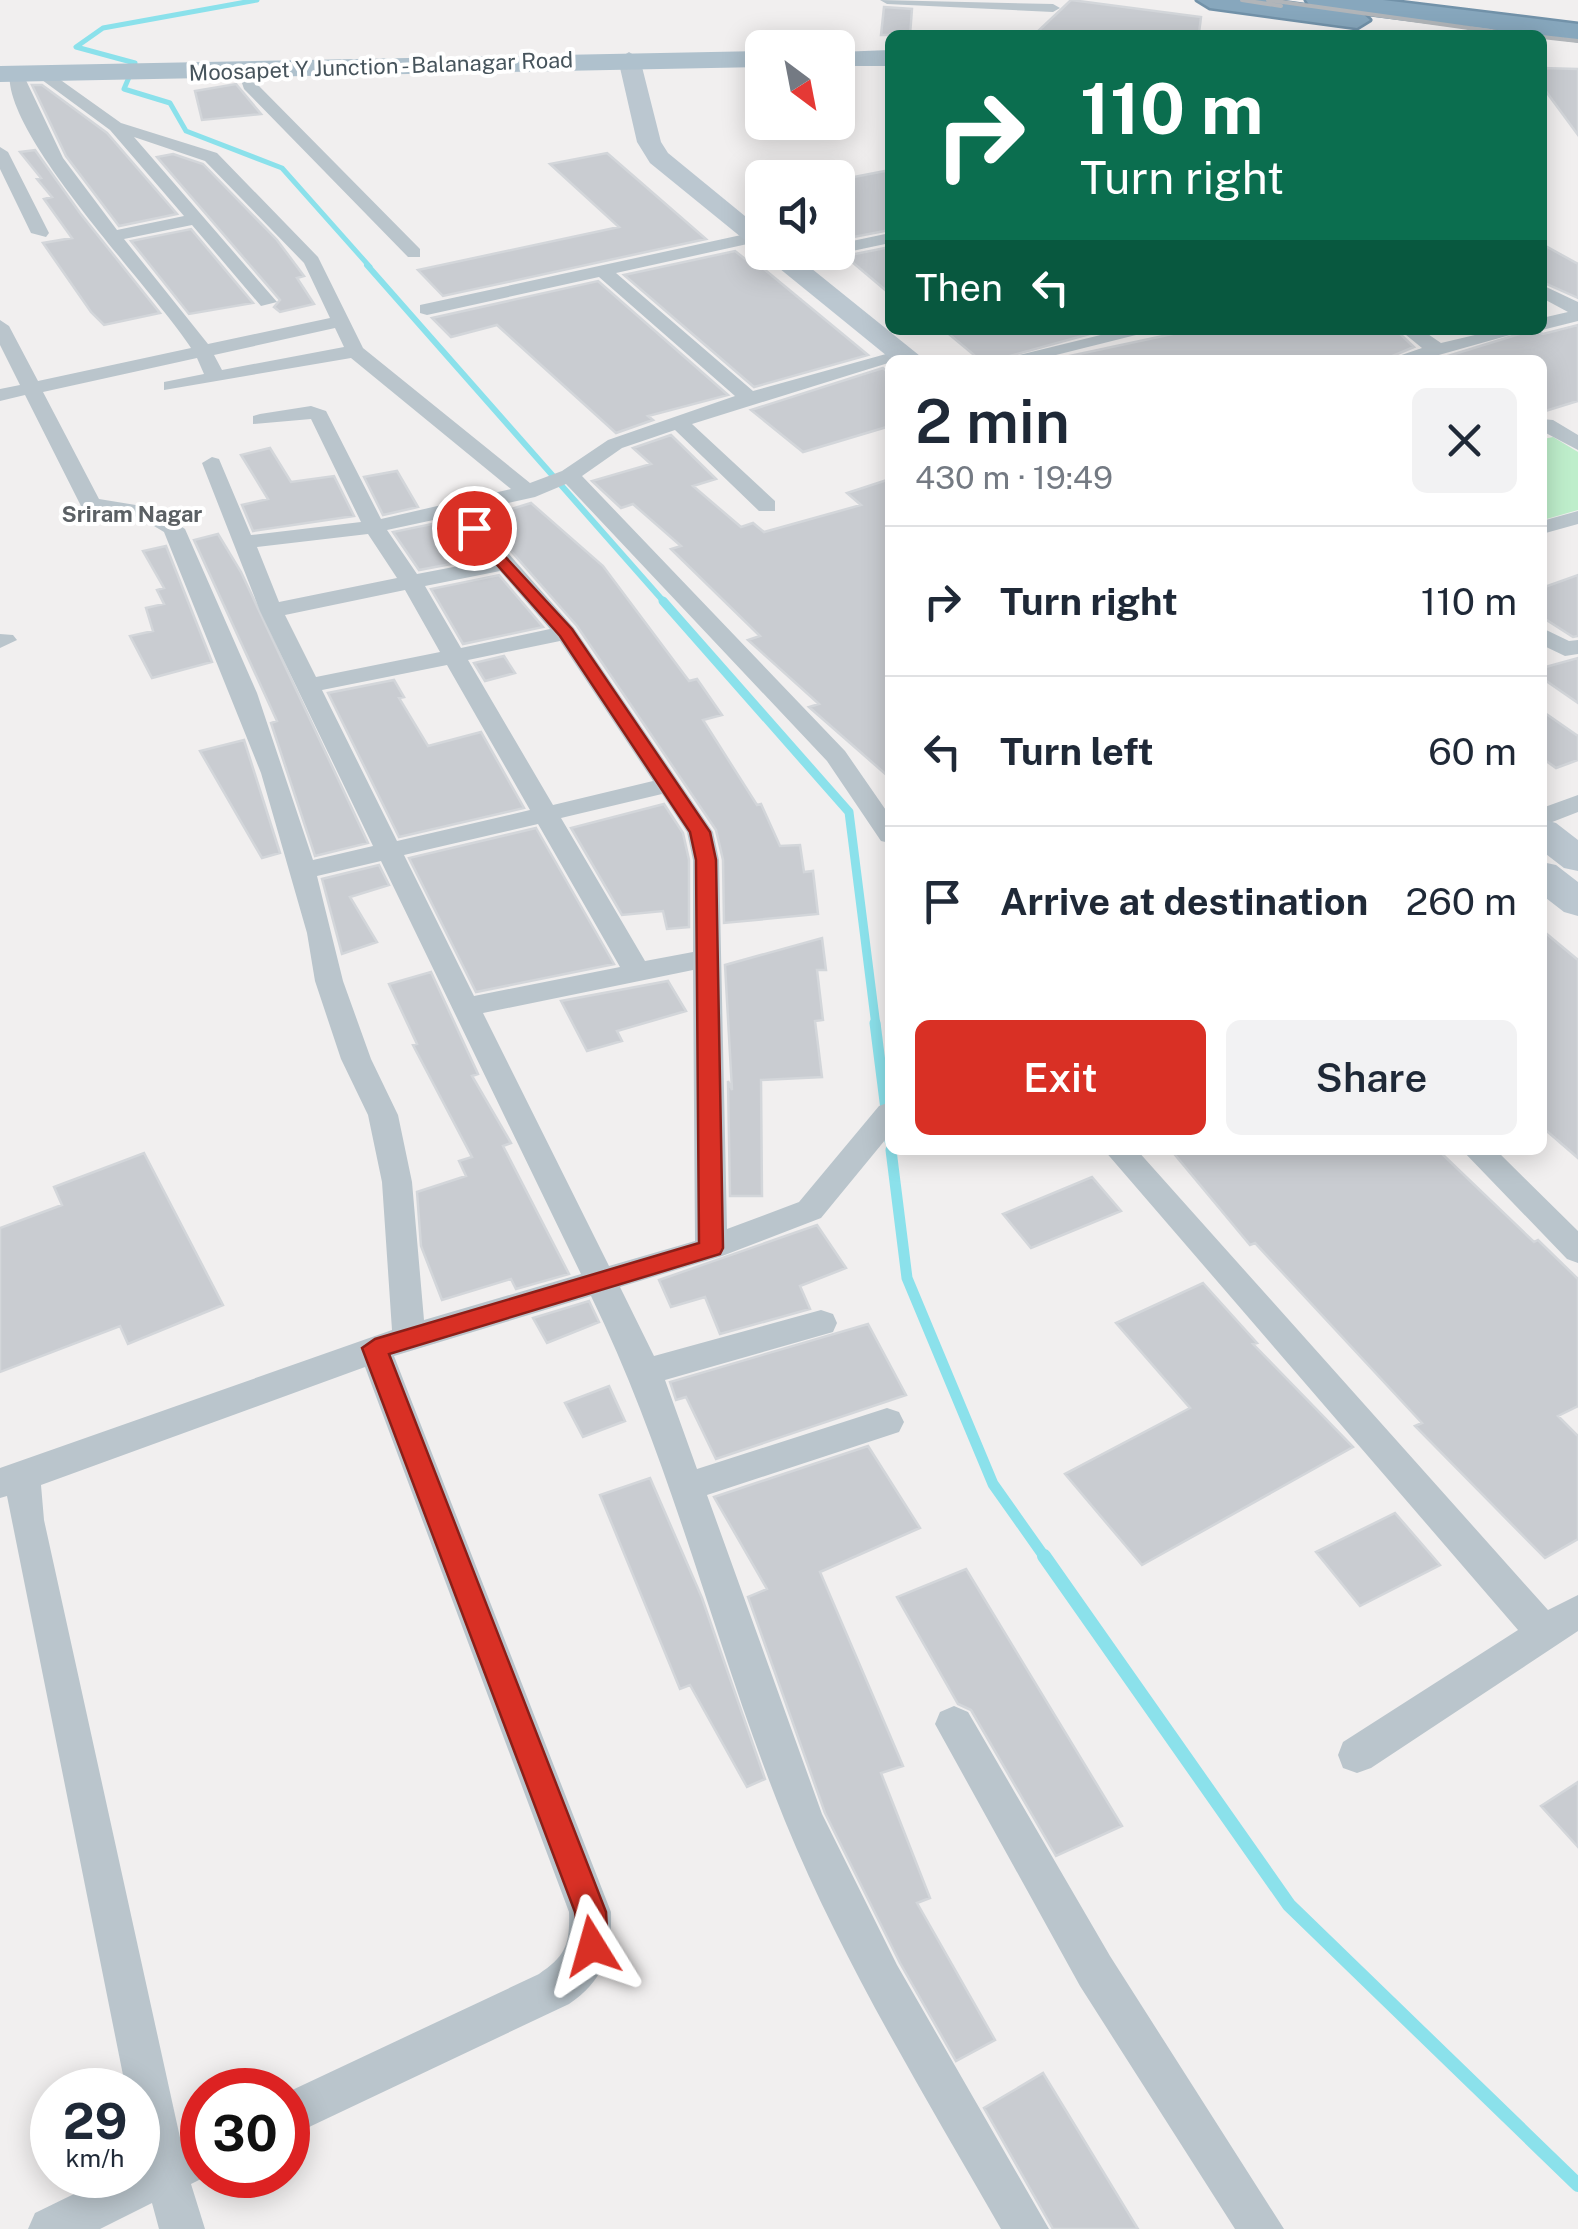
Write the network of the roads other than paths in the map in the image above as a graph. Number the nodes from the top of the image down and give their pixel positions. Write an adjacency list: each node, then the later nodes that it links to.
1 (887, 0): 4 (street)
2 (1210, 0): 5 (highway)
3 (1389, 5): 5 (highway); 6 (highway)
4 (1052, 8)
5 (1320, 8): 7 (highway); 8 (highway)
6 (1480, 29)
7 (1346, 30)
8 (1433, 30)
9 (1578, 32): 10 (highway)
10 (1547, 34)
11 (1547, 41): 15 (highway)
12 (855, 48): 13 (main road)
13 (885, 48)
14 (745, 49): 21 (main road)
15 (1578, 49)
16 (855, 58): 17 (main road)
17 (885, 58)
18 (629, 59): 19 (main road, Moosapet Y Junction - Balanagar Road); 24 (main road, Moosapet Y Junction - Balanagar Road); 31 (street)
19 (657, 59): 20 (main road, Moosapet Y Junction - Balanagar Road); 25 (street)
20 (745, 59)
21 (163, 67): 23 (main road, Moosapet Y Junction - Balanagar Road); 24 (main road, Moosapet Y Junction - Balanagar Road)
22 (5, 70): 23 (main road, Moosapet Y Junction - Balanagar Road); 33 (street)
23 (55, 70): 26 (street)
24 (242, 71): 37 (street)
25 (667, 111)
26 (115, 126): 30 (street); 46 (street)
27 (678, 140): 29 (street)
28 (0, 152): 32 (street)
29 (745, 217)
30 (196, 219): 33 (street); 42 (street)
31 (745, 223)
32 (40, 233)
33 (113, 236): 53 (street)
34 (885, 239): 36 (street)
35 (745, 241): 38 (street)
36 (855, 245)
37 (414, 253)
38 (602, 270): 43 (street); 64 (street)
39 (808, 270): 49 (street)
40 (839, 270): 45 (street)
41 (1547, 293): 44 (street)
42 (268, 302)
43 (426, 309)
44 (1578, 312): 47 (street)
45 (885, 313)
46 (338, 322): 53 (street); 55 (street)
47 (1547, 322)
48 (0, 326): 58 (street)
49 (885, 328)
50 (1106, 335): 56 (street)
51 (1416, 335): 54 (street)
52 (1499, 335): 54 (street)
53 (204, 349): 60 (street); 61 (street)
54 (1438, 350): 57 (street)
55 (355, 351): 60 (street); 73 (street)
56 (1028, 355)
57 (1418, 355)
58 (6, 357): 61 (street)
59 (885, 358): 64 (street)
60 (216, 378): 62 (street)
61 (33, 386): 63 (street); 96 (street)
62 (171, 386)
63 (0, 395)
64 (748, 398): 67 (street)
65 (1578, 415): 68 (street)
66 (260, 420): 78 (street)
67 (678, 422): 72 (street); 74 (street)
68 (1547, 424)
69 (1547, 427): 70 (street)
70 (1578, 444)
71 (212, 464): 79 (street)
72 (566, 476): 73 (street); 92 (street)
73 (527, 492): 75 (street)
74 (766, 506)
75 (459, 511): 78 (street); 80 (street)
76 (1578, 517): 77 (street)
77 (1547, 526)
78 (374, 527): 79 (street); 81 (street)
79 (245, 542): 82 (street)
80 (506, 563): 81 (street); 83 (street)
81 (412, 582): 82 (street); 86 (street)
82 (271, 611): 87 (street)
83 (566, 633): 86 (street); 88 (street)
84 (1547, 639): 85 (street)
85 (1578, 647)
86 (455, 656): 87 (street); 90 (street)
87 (308, 686): 94 (street)
88 (670, 785): 90 (street); 99 (street)
89 (1578, 804): 91 (street)
90 (546, 811): 94 (street); 100 (street)
91 (1547, 816)
92 (885, 828)
93 (1547, 835): 95 (street)
94 (386, 849): 96 (street); 101 (street)
95 (1578, 860)
96 (302, 872): 109 (street)
97 (1547, 878): 98 (street)
98 (1578, 903)
99 (707, 958): 100 (street); 105 (street)
100 (636, 970): 101 (street)
101 (464, 1008): 107 (street)
102 (885, 1120): 105 (street)
103 (1123, 1155): 115 (street)
104 (1481, 1155): 106 (street)
105 (711, 1248): 107 (street)
106 (1578, 1250)
107 (595, 1279): 109 (street); 110 (street)
108 (821, 1323): 110 (street)
109 (392, 1343): 112 (street); 118 (street)
110 (645, 1372): 113 (street)
111 (887, 1422): 113 (street)
112 (12, 1480): 119 (street)
113 (688, 1486): 124 (street)
114 (1578, 1612): 115 (street)
115 (1542, 1631): 117 (street)
116 (954, 1724): 125 (street)
117 (1357, 1756)
118 (310, 2105)
119 (180, 2147)
120 (180, 2165): 122 (street)
121 (183, 2198): 123 (street)
122 (51, 2229)
123 (182, 2229)
124 (1026, 2229)
125 (1261, 2229)

